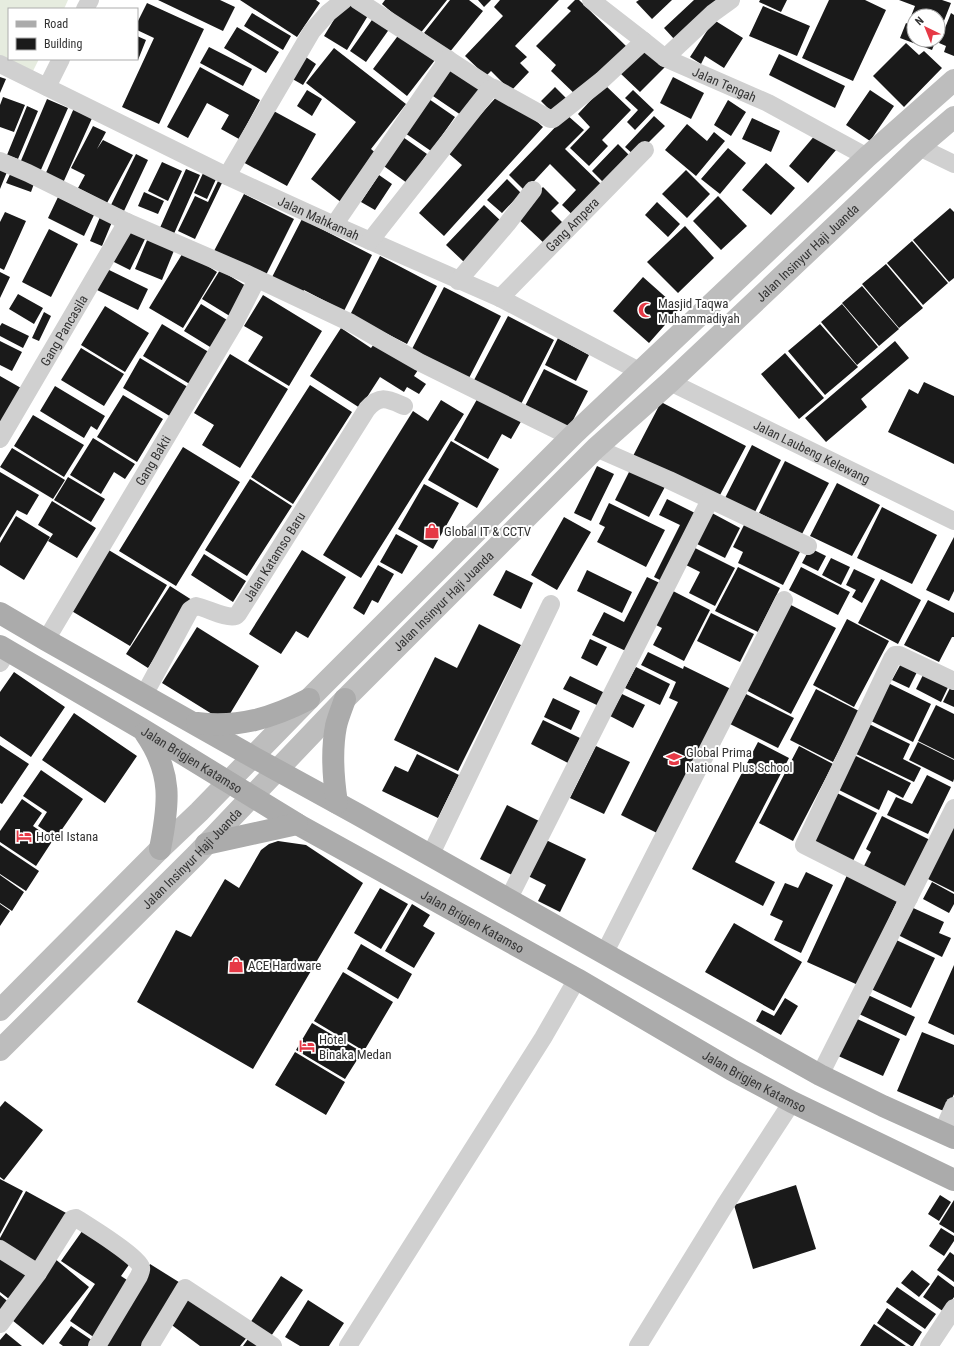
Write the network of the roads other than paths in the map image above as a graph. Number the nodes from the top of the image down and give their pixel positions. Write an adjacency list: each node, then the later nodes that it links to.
1 (344, 0): 19 (street)
2 (356, 0): 7 (street)
3 (591, 0): 5 (street, Jalan Tengah)
4 (731, 0): 6 (street)
5 (644, 41): 6 (street, Jalan Tengah); 12 (street)
6 (665, 58): 16 (street, Jalan Tengah)
7 (448, 59): 12 (street); 22 (street)
8 (60, 60): 11 (street)
9 (0, 64): 11 (street, Jalan Mahkamah)
10 (954, 80): 16 (main road, Jalan Insinyur Haji Juanda)
11 (47, 87): 19 (street, Jalan Mahkamah)
12 (492, 88): 23 (street)
13 (954, 117): 14 (main road, Jalan Insinyur Haji Juanda)
14 (919, 147): 18 (street); 28 (main road, Jalan Insinyur Haji Juanda)
15 (645, 150): 26 (street, Gang Ampera)
16 (867, 157): 27 (main road, Jalan Insinyur Haji Juanda)
17 (0, 161): 21 (street)
18 (954, 164)
19 (227, 176): 22 (street, Jalan Mahkamah)
20 (533, 190): 25 (street)
21 (127, 222): 24 (street); 31 (street, Gang Pancasila)
22 (334, 225): 23 (street, Jalan Mahkamah)
23 (370, 241): 25 (street, Jalan Mahkamah)
24 (257, 279): 30 (street); 39 (street, Gang Bakti)
25 (458, 281): 26 (street, Jalan Mahkamah)
26 (500, 298): 27 (street, Jalan Mahkamah)
27 (639, 370): 30 (main road, Jalan Insinyur Haji Juanda)
28 (670, 382): 32 (main road, Jalan Insinyur Haji Juanda); 34 (street, Jalan Laubeng Kelewang)
29 (404, 406): 42 (street, Jalan Katamso Baru)
30 (571, 437): 43 (main road, Jalan Insinyur Haji Juanda)
31 (0, 439)
32 (596, 448): 33 (street); 44 (main road, Jalan Insinyur Haji Juanda)
33 (710, 500): 35 (street); 58 (street)
34 (954, 521)
35 (808, 546)
36 (784, 600): 59 (street)
37 (551, 604): 56 (street)
38 (0, 613): 39 (main road)
39 (46, 640): 42 (main road)
40 (3, 653): 46 (main road, Jalan Brigjen Katamso)
41 (954, 680): 57 (street)
42 (144, 695): 45 (main road)
43 (309, 699): 45 (main road); 47 (main road, Jalan Insinyur Haji Juanda)
44 (345, 699): 48 (main road, Jalan Insinyur Haji Juanda); 51 (main road)
45 (192, 722): 47 (main road)
46 (142, 729): 49 (main road, Jalan Brigjen Katamso); 55 (main road)
47 (253, 757): 48 (main road); 49 (main road, Jalan Insinyur Haji Juanda)
48 (277, 770): 50 (main road, Jalan Insinyur Haji Juanda); 51 (main road)
49 (228, 783): 50 (main road, Jalan Brigjen Katamso); 55 (main road, Jalan Insinyur Haji Juanda)
50 (251, 796): 53 (main road, Jalan Brigjen Katamso); 54 (main road, Jalan Insinyur Haji Juanda)
51 (337, 803): 56 (main road)
52 (954, 808): 57 (street)
53 (297, 824): 54 (main road); 60 (main road, Jalan Brigjen Katamso)
54 (206, 844): 62 (main road, Jalan Insinyur Haji Juanda)
55 (160, 849): 61 (main road, Jalan Insinyur Haji Juanda)
56 (430, 856): 58 (main road)
57 (909, 898): 63 (street)
58 (508, 900): 59 (main road)
59 (604, 954): 63 (main road)
60 (577, 979): 64 (main road, Jalan Brigjen Katamso); 75 (street)
61 (0, 1010)
62 (0, 1050)
63 (820, 1075): 66 (main road)
64 (792, 1102): 67 (main road, Jalan Brigjen Katamso); 76 (street)
65 (954, 1106): 66 (street)
66 (948, 1135)
67 (954, 1180)
68 (0, 1249): 69 (street)
69 (38, 1274): 71 (street); 72 (street)
70 (954, 1308): 77 (street)
71 (0, 1324)
72 (97, 1346)
73 (150, 1346): 74 (street)
74 (273, 1346)
75 (348, 1346)
76 (638, 1346)
77 (929, 1346)

